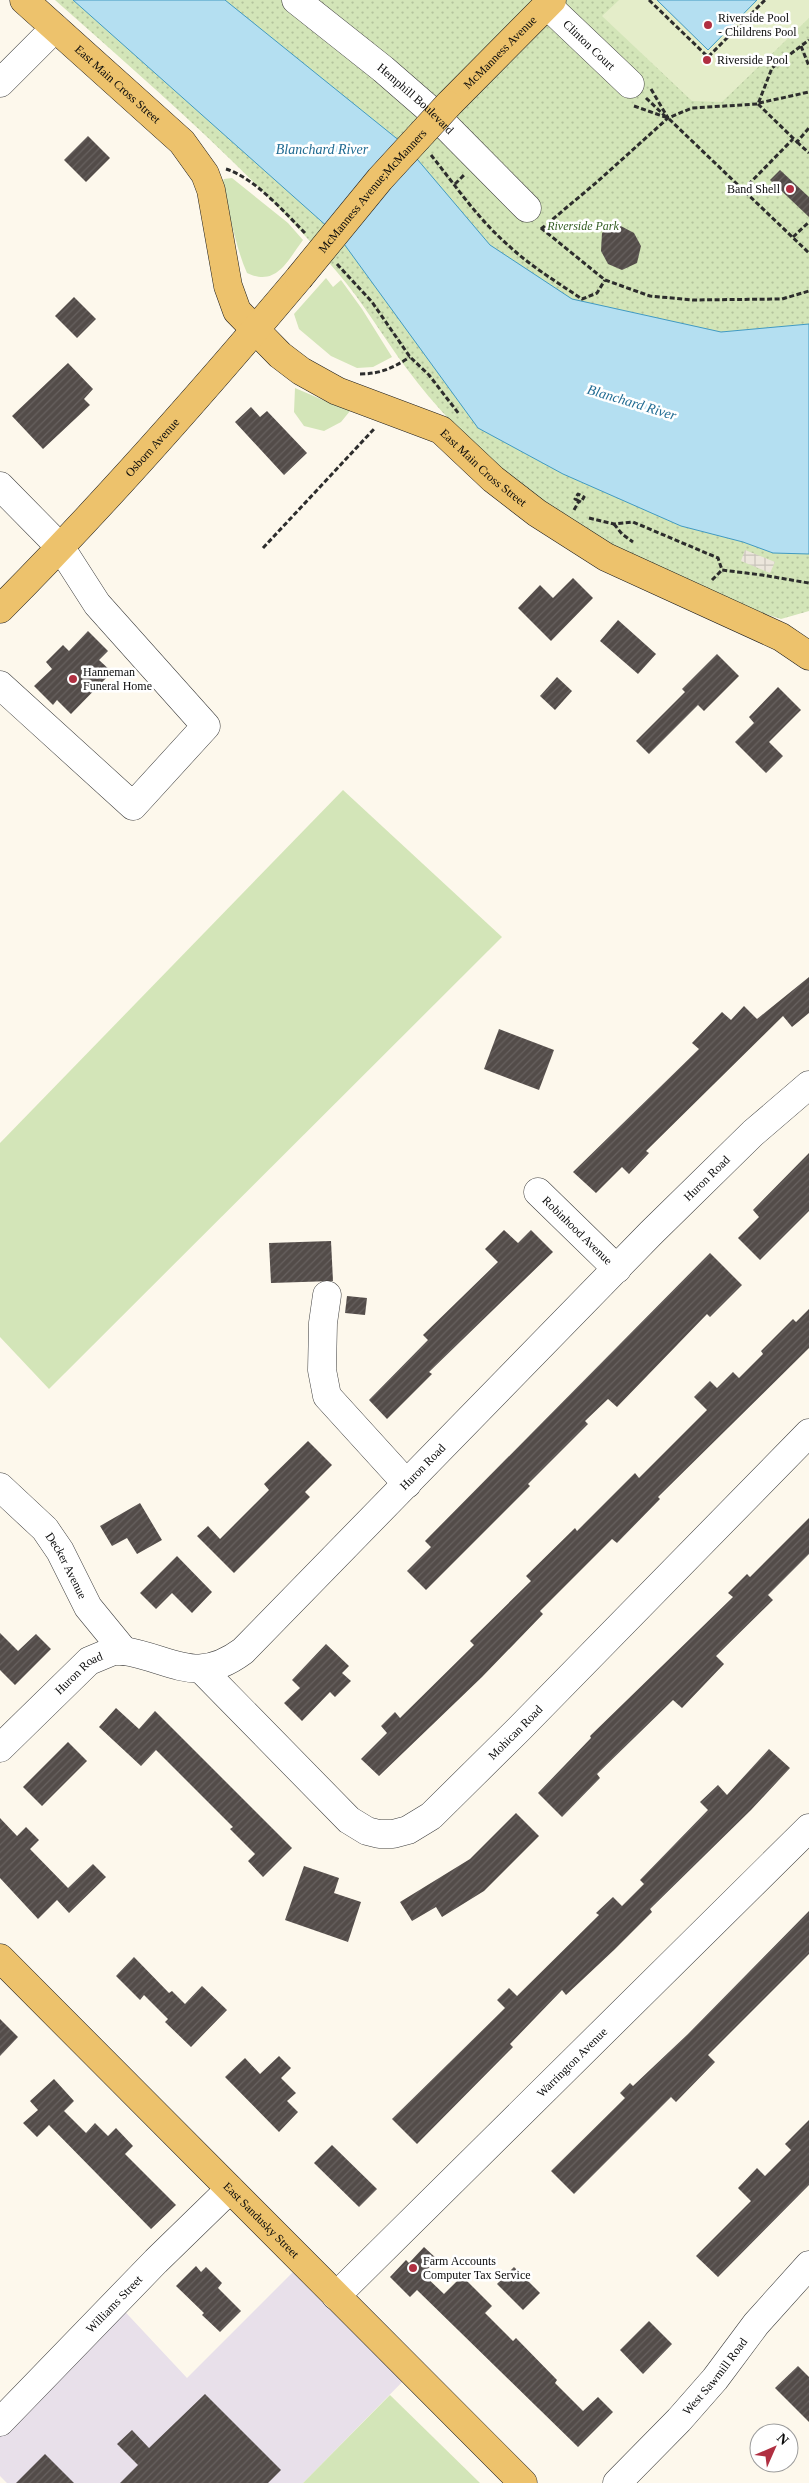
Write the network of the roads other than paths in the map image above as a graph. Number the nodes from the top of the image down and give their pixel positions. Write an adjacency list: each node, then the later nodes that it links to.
1 (24, 0): 4 (main road, East Main Cross Street)
2 (296, 0): 8 (street, Hemphill Boulevard)
3 (550, 2): 6 (street, Clinton Court); 7 (main road, McManness Avenue)
4 (55, 28): 5 (street); 10 (main road, East Main Cross Street)
5 (0, 83)
6 (631, 95)
7 (448, 105): 9 (main road, McManness Avenue;McManners, bridge)
8 (534, 218)
9 (299, 278): 10 (main road, Osborn Avenue)
10 (256, 330): 12 (main road, Osborn Avenue); 14 (main road, East Main Cross Street)
11 (0, 486): 12 (street)
12 (61, 548): 13 (main road, Osborn Avenue); 15 (street)
13 (0, 609)
14 (809, 656)
15 (0, 685)
16 (809, 1085): 18 (street, Huron Road)
17 (538, 1192): 18 (street, Robinhood Avenue)
18 (617, 1269): 21 (street, Huron Road)
19 (327, 1295): 21 (street)
20 (809, 1433): 24 (street, Mohican Road)
21 (407, 1484): 24 (street, Huron Road)
22 (0, 1487): 23 (street, Decker Avenue)
23 (124, 1651): 24 (street, Huron Road); 25 (street, Huron Road)
24 (201, 1669)
25 (0, 1748)
26 (809, 1828): 30 (street, Warrington Avenue)
27 (0, 1958): 28 (main road, East Sandusky Street)
28 (230, 2189): 30 (main road, East Sandusky Street); 31 (street, Williams Street)
29 (803, 2283): 33 (street, West Sawmill Road)
30 (336, 2296): 32 (main road, East Sandusky Street)
31 (2, 2416)
32 (523, 2483)
33 (617, 2483)

